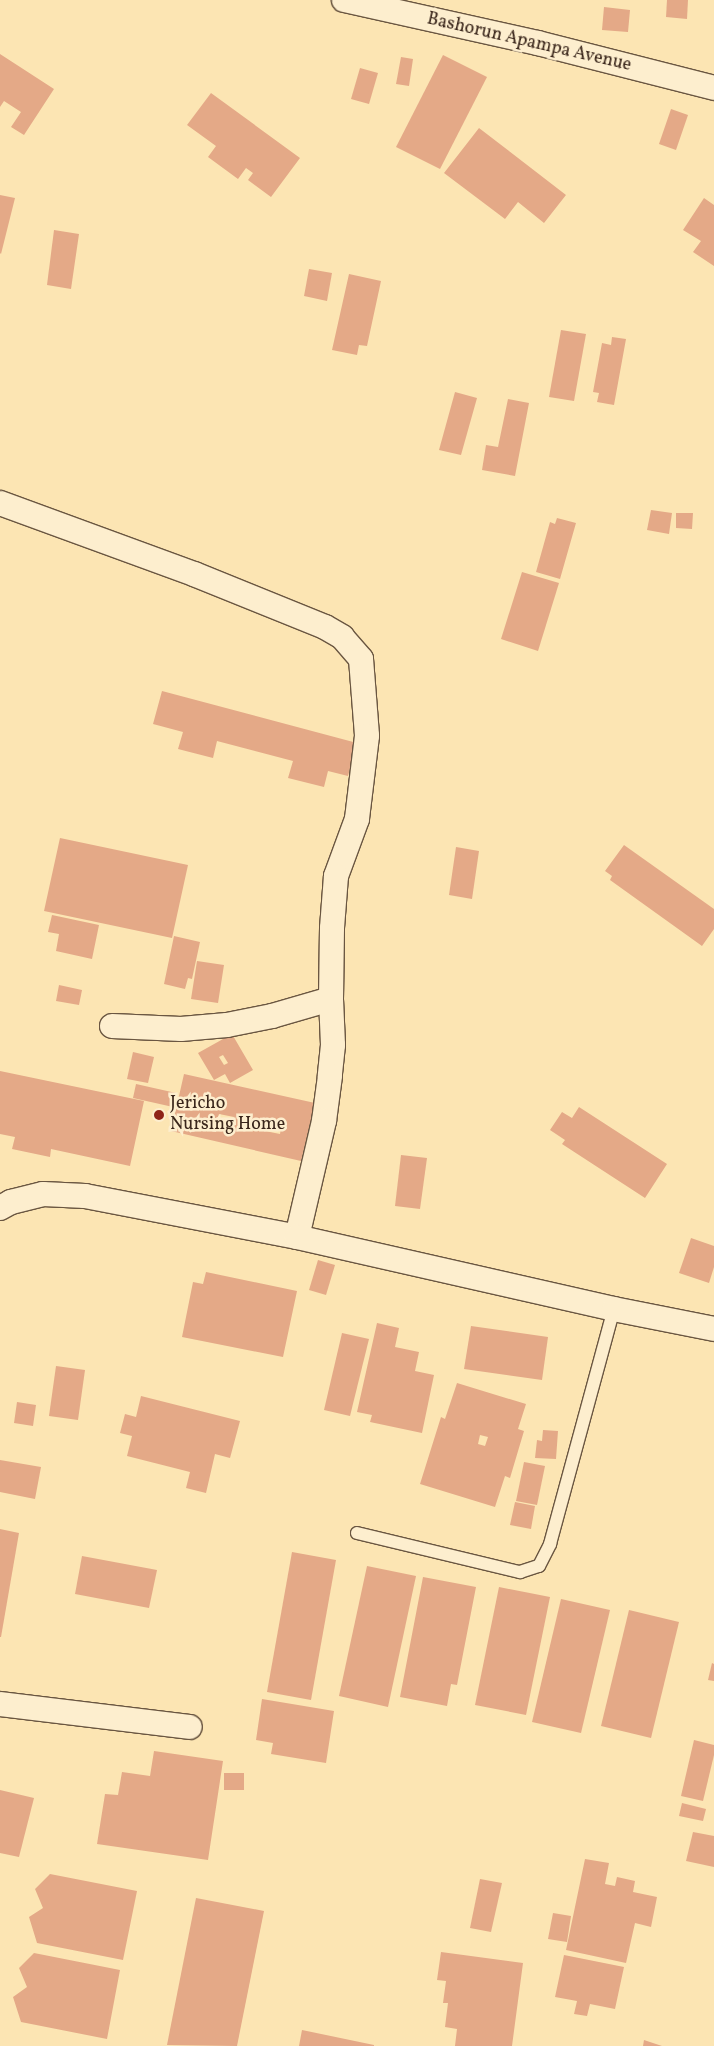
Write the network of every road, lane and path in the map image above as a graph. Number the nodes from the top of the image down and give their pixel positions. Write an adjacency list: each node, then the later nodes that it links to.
1 (344, 0): 2 (street, Bashorun Apampa Avenue)
2 (714, 88)
3 (0, 503): 4 (street)
4 (331, 999): 5 (street); 7 (street)
5 (112, 1026)
6 (0, 1208): 7 (street)
7 (298, 1236): 8 (street)
8 (614, 1309): 9 (street); 10 (lane)
9 (714, 1329)
10 (357, 1532)
11 (0, 1704): 12 (street)
12 (190, 1727)

